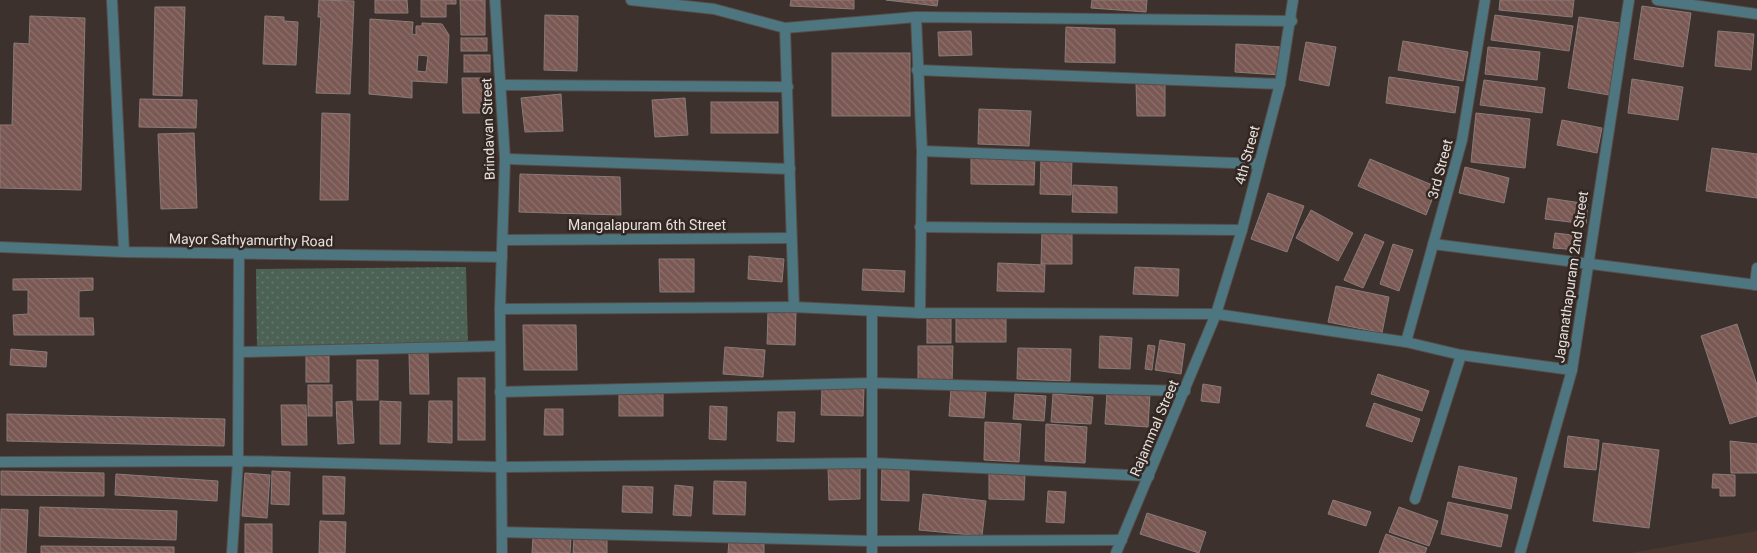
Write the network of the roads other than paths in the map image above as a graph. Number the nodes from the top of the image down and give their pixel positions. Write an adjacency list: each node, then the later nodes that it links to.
1 (112, 0): 27 (street)
2 (495, 0): 15 (street, Brindavan Street)
3 (631, 0): 8 (street)
4 (1293, 0): 11 (street, 4th Street)
5 (1485, 0): 25 (street, 3rd Street)
6 (1628, 0): 30 (street, Jaganathapuram 2nd Street)
7 (1657, 0): 9 (street)
8 (703, 4): 12 (street)
9 (1757, 14)
10 (916, 18): 11 (street); 12 (street); 13 (street)
11 (1292, 21): 14 (street, 4th Street)
12 (785, 28): 16 (street)
13 (917, 70): 14 (street); 17 (street)
14 (1280, 84): 19 (street, 4th Street)
15 (501, 85): 16 (street); 18 (street, Brindavan Street)
16 (788, 86): 20 (street)
17 (922, 151): 19 (street); 21 (street)
18 (505, 159): 20 (street); 24 (street, Brindavan Street)
19 (1259, 164): 22 (street, 4th Street)
20 (790, 168): 23 (street)
21 (920, 227): 22 (street); 36 (street)
22 (1242, 230): 37 (street, 4th Street)
23 (791, 238): 24 (street, Mangalapuram 6th Street); 33 (street)
24 (504, 240): 29 (street, Brindavan Street)
25 (1433, 244): 30 (street); 38 (street, 3rd Street)
26 (0, 247): 27 (street, Mayor Sathyamurthy Road)
27 (124, 252): 28 (street, Mayor Sathyamurthy Road)
28 (239, 254): 29 (street, Mayor Sathyamurthy Road); 40 (street)
29 (502, 257): 34 (street, Brindavan Street)
30 (1586, 264): 32 (street); 42 (street, Jaganathapuram 2nd Street)
31 (1757, 268): 32 (street)
32 (1756, 285)
33 (794, 307): 34 (street); 35 (street)
34 (500, 309): 39 (street, Brindavan Street)
35 (872, 311): 36 (street); 43 (street)
36 (920, 314): 37 (street)
37 (1216, 314): 38 (street); 44 (street, Rajammal Street)
38 (1406, 342): 41 (street)
39 (500, 346): 40 (street); 45 (street, Brindavan Street)
40 (240, 352): 46 (street)
41 (1461, 355): 42 (street); 51 (street)
42 (1572, 370): 59 (street, Jaganathapuram 2nd Street)
43 (874, 383): 44 (street); 45 (street); 48 (street)
44 (1185, 391): 50 (street, Rajammal Street)
45 (500, 392): 49 (street, Brindavan Street)
46 (238, 461): 47 (street); 49 (street); 55 (street)
47 (0, 462)
48 (873, 463): 49 (street); 50 (street); 54 (street)
49 (500, 467): 52 (street, Brindavan Street)
50 (1149, 476): 53 (street, Rajammal Street)
51 (1415, 499)
52 (502, 532): 54 (street); 56 (street, Brindavan Street)
53 (1122, 540): 54 (street); 58 (street, Rajammal Street)
54 (872, 541): 57 (street)
55 (232, 553)
56 (502, 553)
57 (872, 553)
58 (1116, 553)
59 (1520, 553)

